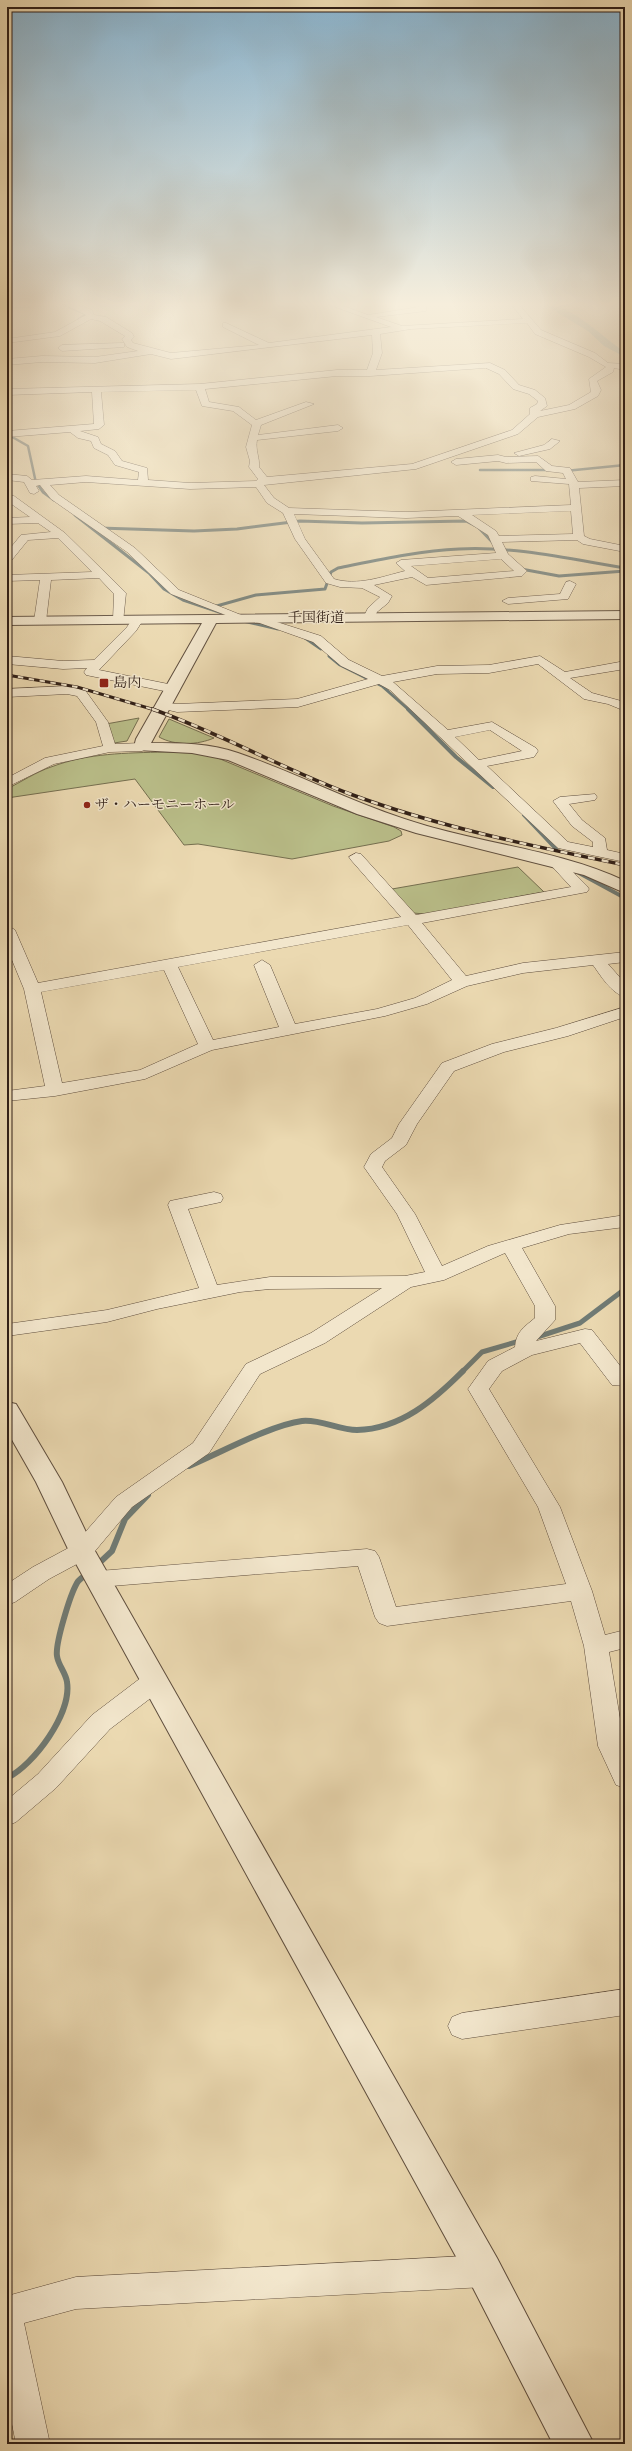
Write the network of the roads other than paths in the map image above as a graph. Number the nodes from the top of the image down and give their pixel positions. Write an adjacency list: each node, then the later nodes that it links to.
1 (99, 418): 7 (street)
2 (248, 418): 5 (street)
3 (270, 418): 5 (street)
4 (532, 418): 12 (street)
5 (257, 423): 9 (street)
6 (338, 428): 9 (street)
7 (72, 429): 8 (street); 16 (street)
8 (8, 434)
9 (253, 438): 17 (street)
10 (555, 441): 11 (street)
11 (498, 458): 12 (street); 19 (street)
12 (434, 460): 17 (street)
13 (7, 477): 15 (street)
14 (535, 479): 19 (street)
15 (36, 482): 16 (street); 20 (street); 44 (street)
16 (143, 482): 17 (street)
17 (262, 482): 22 (street)
18 (625, 483): 19 (street)
19 (573, 484): 21 (street)
20 (8, 498): 25 (street)
21 (575, 508): 23 (street); 27 (street)
22 (287, 511): 23 (street); 37 (street)
23 (461, 514): 28 (street)
24 (7, 520): 25 (street)
25 (40, 520): 26 (street)
26 (61, 535): 31 (street); 33 (street)
27 (579, 537): 28 (street); 29 (street)
28 (496, 539): 30 (street)
29 (625, 549)
30 (503, 556): 32 (street); 34 (street)
31 (7, 559)
32 (414, 574): 34 (street); 37 (street)
33 (101, 575): 35 (street); 45 (street)
34 (499, 576): 39 (street)
35 (46, 577): 36 (street); 48 (street)
36 (7, 578)
37 (364, 584): 42 (street)
38 (570, 584): 39 (street)
39 (508, 601): 41 (street)
40 (625, 615): 41 (street, 千国街道)
41 (512, 616): 42 (street, 千国街道)
42 (369, 618): 44 (street, 千国街道)
43 (211, 619): 44 (street, 千国街道); 46 (street, 千国街道); 54 (street)
44 (244, 619): 53 (street)
45 (119, 620): 46 (street, 千国街道); 48 (street, 千国街道)
46 (137, 620): 50 (street)
47 (7, 621): 48 (street, 千国街道)
48 (40, 621)
49 (7, 660): 50 (street)
50 (97, 664): 54 (street)
51 (625, 665): 52 (street)
52 (563, 676): 53 (street); 57 (street)
53 (375, 681): 56 (street); 58 (street)
54 (174, 689): 56 (street)
55 (7, 693): 60 (street)
56 (164, 705): 59 (street)
57 (625, 707)
58 (445, 735): 61 (street); 61 (street)
59 (142, 746): 60 (street); 67 (street)
60 (110, 748): 62 (street)
61 (476, 764): 64 (street)
62 (10, 779)
63 (590, 797): 64 (street)
64 (600, 852): 66 (street)
65 (356, 857): 69 (street)
66 (625, 858)
67 (554, 861): 68 (street); 69 (street)
68 (625, 888)
69 (413, 920): 73 (street); 75 (street)
70 (7, 930): 76 (street)
71 (625, 957): 72 (street)
72 (598, 961): 75 (street); 77 (street)
73 (169, 964): 76 (street); 80 (street)
74 (262, 965): 79 (street)
75 (462, 982): 79 (street)
76 (32, 989): 81 (street)
77 (625, 992)
78 (625, 1012): 86 (street)
79 (289, 1030): 80 (street)
80 (206, 1046): 81 (street)
81 (55, 1091): 82 (street)
82 (7, 1096)
83 (214, 1198): 88 (street)
84 (625, 1221): 85 (street)
85 (511, 1246): 86 (street); 90 (street)
86 (437, 1276): 87 (street)
87 (405, 1282): 88 (street); 93 (street)
88 (210, 1292): 89 (street)
89 (7, 1330)
90 (525, 1342): 91 (street); 95 (street)
91 (625, 1379)
92 (7, 1410): 93 (street)
93 (82, 1551): 94 (street); 96 (street)
94 (99, 1579): 95 (street); 99 (street)
95 (580, 1591): 98 (street)
96 (7, 1596)
97 (625, 1639): 98 (street)
98 (596, 1646): 100 (street)
99 (155, 1681): 101 (street); 104 (street)
100 (625, 1778)
101 (7, 1815)
102 (625, 2002): 103 (street)
103 (462, 2026)
104 (484, 2272): 105 (street); 108 (street)
105 (7, 2312)
106 (7, 2320): 107 (street)
107 (34, 2444)
108 (574, 2444)

